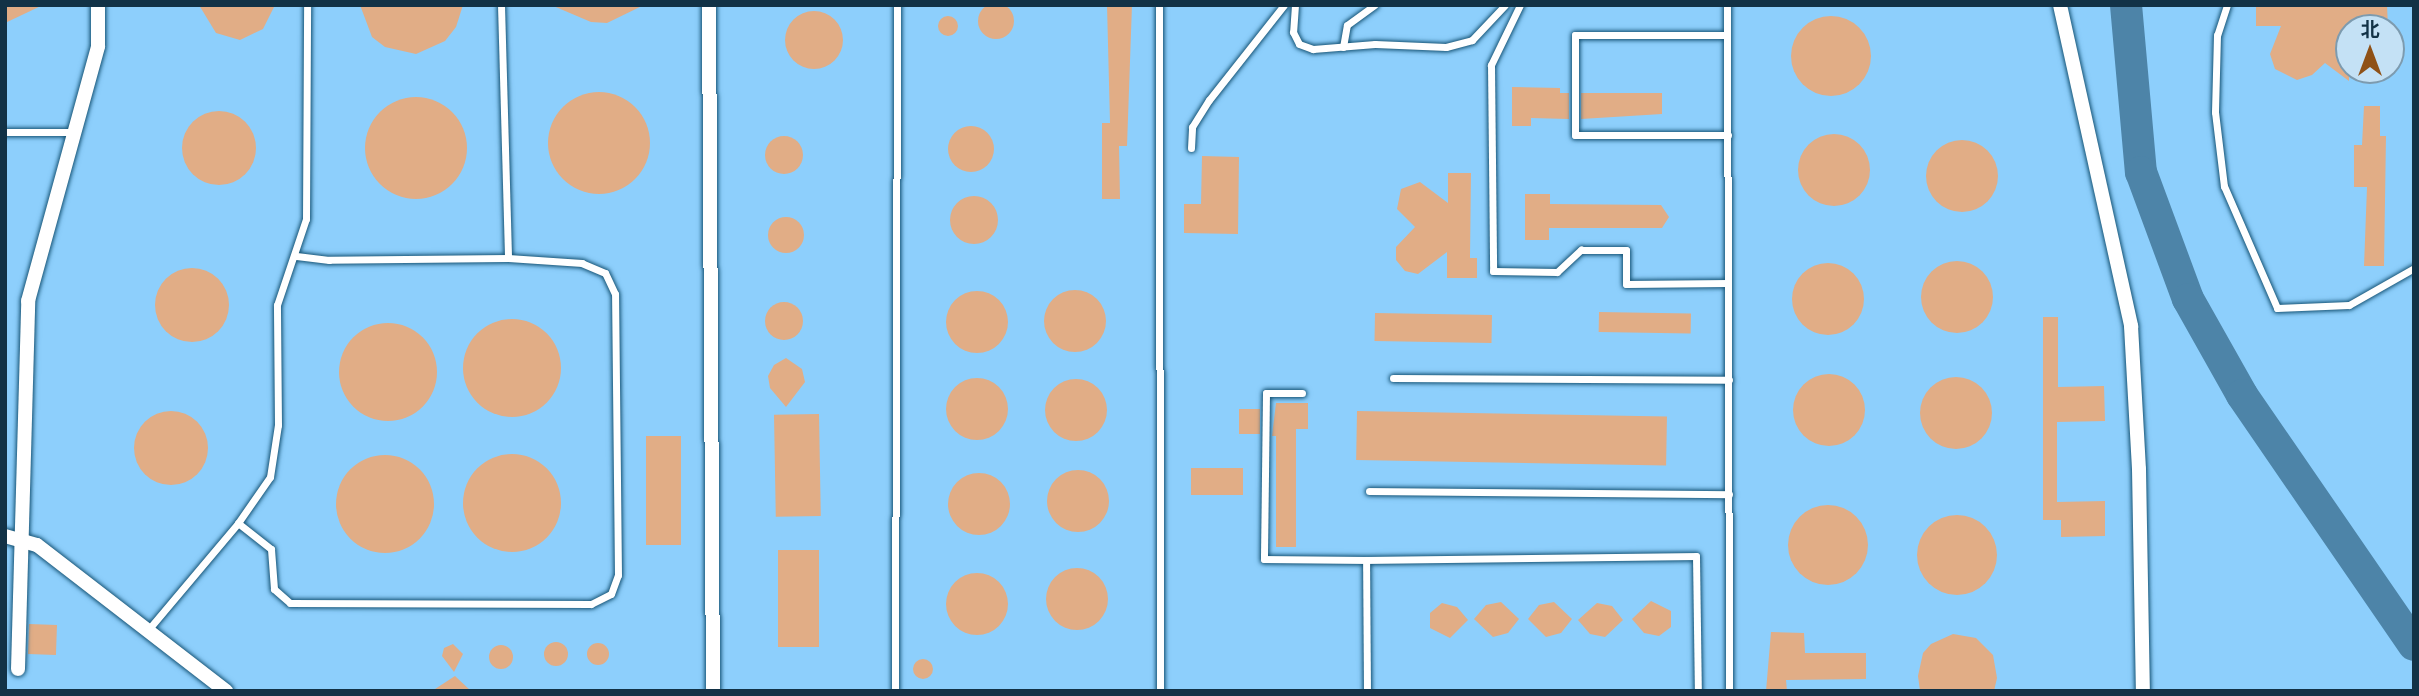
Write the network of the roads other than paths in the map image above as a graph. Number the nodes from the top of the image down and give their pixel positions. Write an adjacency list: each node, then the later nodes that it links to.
1 (98, 5): 18 (street)
2 (307, 5): 21 (lane)
3 (501, 5): 22 (lane)
4 (709, 5): 36 (street)
5 (897, 5): 37 (lane)
6 (1159, 5): 38 (lane)
7 (1284, 5): 20 (lane)
8 (1296, 5): 16 (lane)
9 (1375, 5): 16 (lane)
10 (1505, 5): 16 (lane)
11 (1520, 5): 24 (lane)
12 (1727, 5): 15 (lane)
13 (2060, 5): 42 (street)
14 (2227, 5): 23 (lane)
15 (1727, 35): 19 (lane); 19 (lane)
16 (1343, 47)
17 (5, 132): 18 (lane)
18 (75, 132): 31 (street)
19 (1728, 135): 24 (lane)
20 (1191, 148)
21 (294, 256): 22 (lane); 30 (lane)
22 (508, 258): 30 (lane)
23 (2414, 268)
24 (1728, 283): 26 (lane)
25 (1394, 378): 26 (lane)
26 (1728, 380): 29 (lane)
27 (1302, 393): 32 (lane)
28 (1369, 491): 29 (lane)
29 (1728, 494): 41 (lane)
30 (238, 523): 33 (lane)
31 (12, 538): 33 (street); 34 (street)
32 (1366, 559): 39 (lane); 40 (lane)
33 (147, 630): 35 (street)
34 (18, 669)
35 (226, 691)
36 (713, 691)
37 (895, 691)
38 (1160, 691)
39 (1367, 691)
40 (1698, 691)
41 (1728, 691)
42 (2143, 691)

